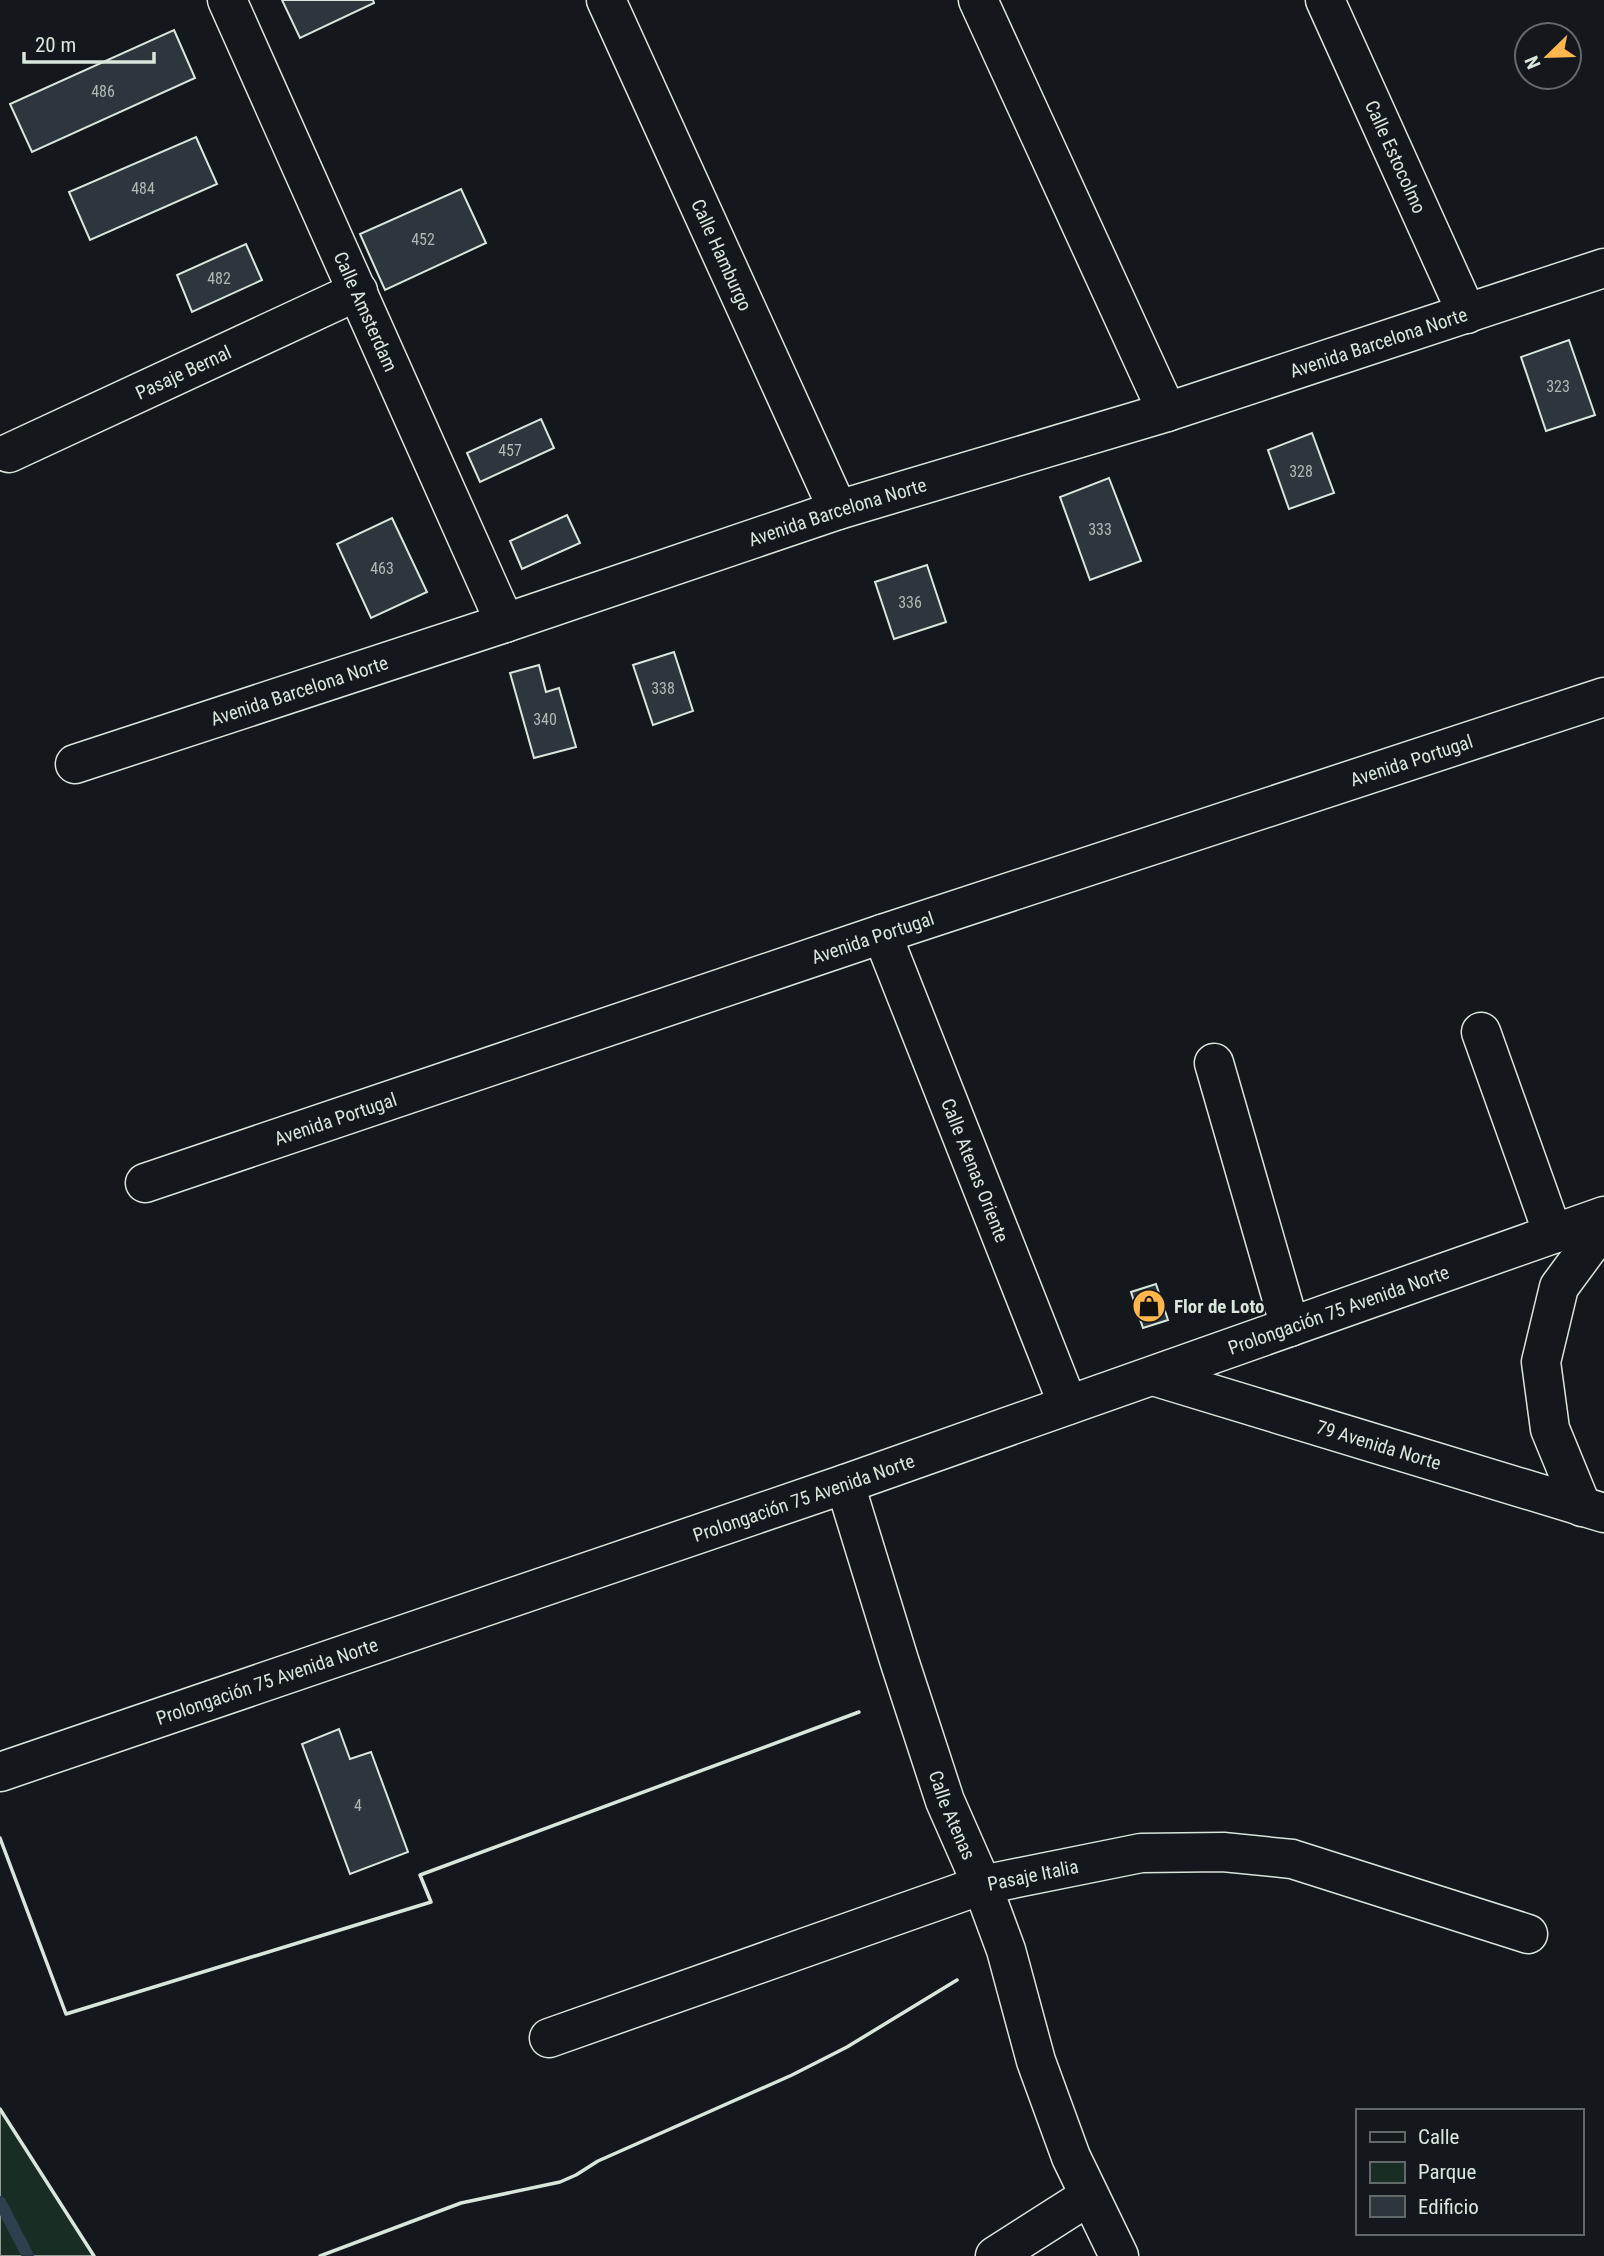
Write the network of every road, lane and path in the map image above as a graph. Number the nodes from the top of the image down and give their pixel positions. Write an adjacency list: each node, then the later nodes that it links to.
1 (227, 0): 6 (street, Calle Amsterdam)
2 (606, 0): 10 (street, Calle Hamburgo)
3 (978, 0): 8 (street)
4 (1325, 0): 7 (street, Calle Estocolmo)
5 (1604, 268): 7 (street, Avenida Barcelona Norte)
6 (358, 291): 9 (street, Pasaje Bernal); 11 (street, Calle Amsterdam)
7 (1467, 314): 8 (street, Avenida Barcelona Norte)
8 (1167, 412): 10 (street, Avenida Barcelona Norte)
9 (9, 453)
10 (838, 510): 11 (street, Avenida Barcelona Norte)
11 (505, 622): 13 (street, Avenida Barcelona Norte)
12 (1604, 697): 14 (street, Avenida Portugal)
13 (75, 764)
14 (883, 934): 17 (street, Avenida Portugal); 23 (street, Calle Atenas Oriente)
15 (1482, 1032): 20 (street)
16 (1214, 1063): 21 (street)
17 (145, 1183)
18 (1604, 1216): 20 (street, Prolongación 75 Avenida Norte)
19 (1604, 1226): 25 (street)
20 (1553, 1234): 21 (street, Prolongación 75 Avenida Norte)
21 (1290, 1327): 22 (street, Prolongación 75 Avenida Norte)
22 (1153, 1376): 23 (street, Prolongación 75 Avenida Norte); 25 (street, 79 Avenida Norte)
23 (1068, 1405): 24 (street, Prolongación 75 Avenida Norte)
24 (845, 1484): 26 (street, Prolongación 75 Avenida Norte); 27 (street, Calle Atenas)
25 (1593, 1510)
26 (0, 1772)
27 (982, 1885): 28 (street, Pasaje Italia); 29 (street, Pasaje Italia); 30 (street, Calle Atenas)
28 (1528, 1934)
29 (549, 2038)
30 (1089, 2196): 31 (street); 32 (street, Calle Atenas)
31 (995, 2256)
32 (1119, 2256)

